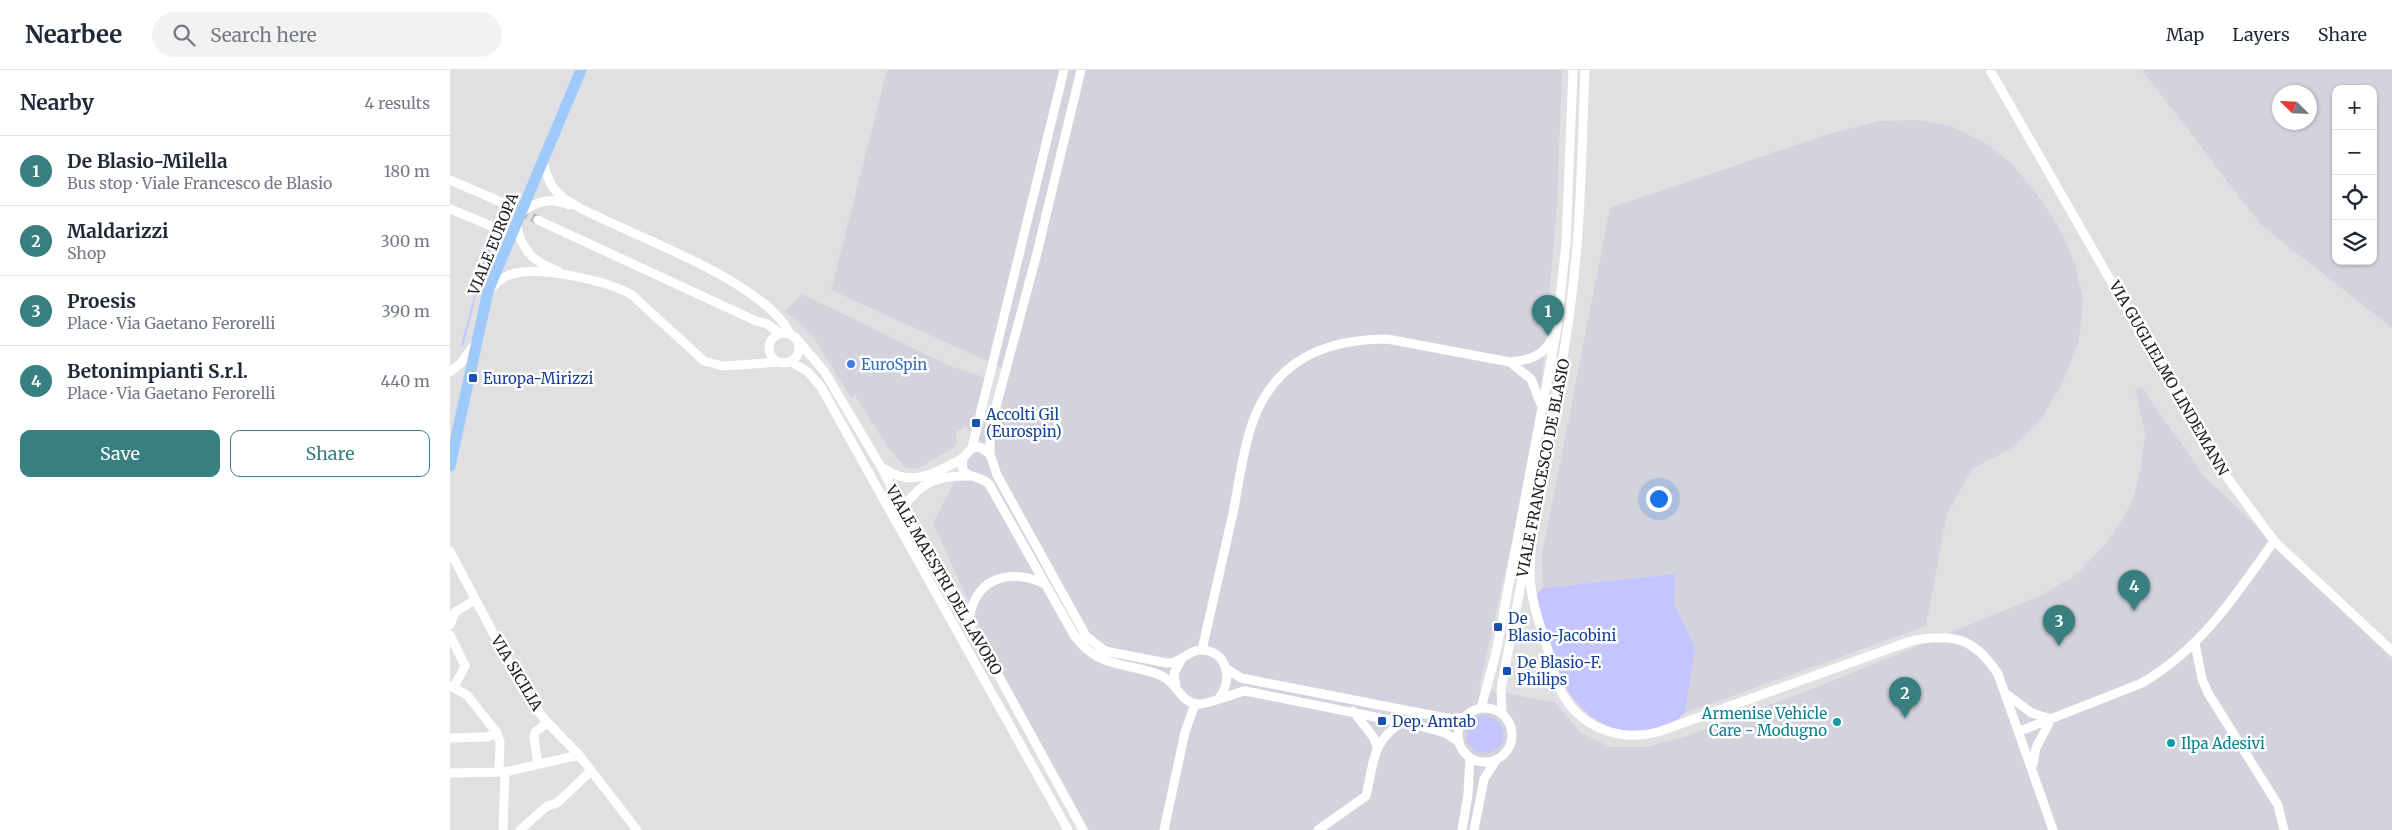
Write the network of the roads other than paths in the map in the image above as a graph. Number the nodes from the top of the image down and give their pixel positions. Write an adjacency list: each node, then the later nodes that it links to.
1 (581, 70): 7 (main road, VIALE EUROPA)
2 (1064, 70): 27 (street)
3 (1081, 70): 28 (street)
4 (1573, 70): 18 (street, VIALE FRANCESCO DE BLASIO)
5 (1584, 70): 36 (street, VIALE FRANCESCO DE BLASIO)
6 (1990, 70): 37 (street, VIA GUGLIELMO LINDEMANN)
7 (543, 162): 11 (street); 12 (main road, VIALE EUROPA)
8 (450, 180): 9 (street)
9 (508, 206)
10 (450, 210): 14 (street)
11 (595, 215): 12 (street); 19 (street, VIALE MAESTRI DEL LAVORO)
12 (518, 218): 14 (main road, VIALE EUROPA); 15 (street)
13 (538, 220): 17 (street)
14 (511, 234): 16 (main road, VIALE EUROPA)
15 (570, 276): 16 (street); 22 (street)
16 (488, 290): 21 (main road, VIALE EUROPA)
17 (756, 321): 19 (street); 20 (street)
18 (1557, 328): 23 (street); 25 (street, VIALE FRANCESCO DE BLASIO)
19 (789, 335): 20 (street); 22 (street); 32 (street, VIALE MAESTRI DEL LAVORO)
20 (772, 340): 22 (street)
21 (475, 344): 24 (street); 26 (main road, VIALE EUROPA)
22 (786, 362): 77 (street, VIALE MAESTRI DEL LAVORO)
23 (1510, 362): 25 (street); 45 (street)
24 (450, 372)
25 (1543, 410): 54 (street, VIALE FRANCESCO DE BLASIO)
26 (454, 429): 31 (main road, VIALE EUROPA)
27 (972, 448): 28 (street); 29 (street)
28 (990, 454): 30 (street)
29 (962, 458): 32 (street); 33 (street)
30 (992, 464): 34 (street); 47 (street)
31 (450, 466)
32 (881, 468): 35 (street, VIALE MAESTRI DEL LAVORO)
33 (969, 476): 34 (street); 35 (street)
34 (978, 478): 39 (street)
35 (902, 509): 42 (street, VIALE MAESTRI DEL LAVORO)
36 (1534, 513): 51 (street); 56 (street, VIALE FRANCESCO DE BLASIO)
37 (2274, 541): 44 (street); 46 (street, VIA GUGLIELMO LINDEMANN)
38 (450, 551): 40 (street, VIA SICILIA)
39 (1045, 584): 42 (street); 50 (street)
40 (475, 600): 41 (street); 59 (street, VIA SICILIA)
41 (450, 625)
42 (969, 626): 78 (street, VIALE MAESTRI DEL LAVORO)
43 (450, 635): 49 (street)
44 (2195, 643): 58 (street); 84 (street)
45 (1202, 650): 47 (street); 48 (street)
46 (2392, 651)
47 (1181, 660): 50 (street)
48 (1227, 669): 52 (street); 57 (street)
49 (452, 686): 62 (street)
50 (1176, 687): 53 (street)
51 (2005, 694): 58 (street); 61 (street)
52 (1219, 698): 53 (street); 55 (street)
53 (1195, 704): 79 (street)
54 (1481, 708): 56 (street); 57 (street)
55 (1354, 712): 60 (street); 65 (street)
56 (1502, 714): 68 (street)
57 (1465, 717): 64 (street)
58 (2052, 719): 61 (street); 70 (street)
59 (546, 720): 66 (street, VIA SICILIA); 69 (street)
60 (1403, 722): 64 (street); 65 (street)
61 (2020, 731): 70 (street)
62 (497, 733): 63 (street); 72 (street)
63 (450, 738)
64 (1459, 742): 67 (street)
65 (1377, 748): 80 (street)
66 (579, 755): 69 (street); 71 (street, VIA SICILIA)
67 (1470, 758): 68 (street); 81 (street)
68 (1496, 760): 82 (street)
69 (538, 764): 72 (street)
70 (2032, 766): 83 (street)
71 (591, 770): 75 (street); 76 (street, VIA SICILIA)
72 (502, 772): 73 (street); 74 (street)
73 (450, 773)
74 (503, 830)
75 (520, 830)
76 (637, 830)
77 (1068, 830)
78 (1084, 830)
79 (1164, 830)
80 (1318, 830)
81 (1462, 830)
82 (1474, 830)
83 (2053, 830)
84 (2284, 830)

